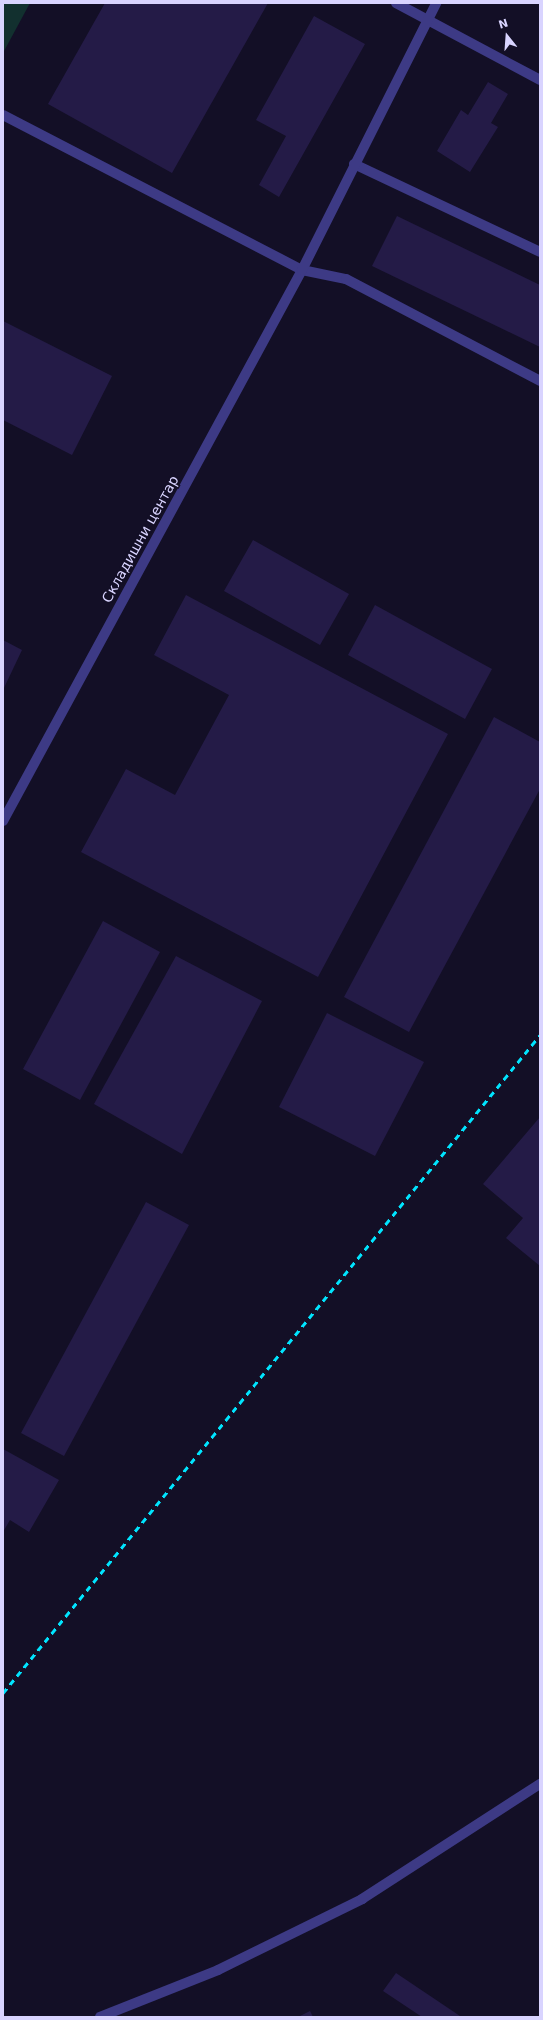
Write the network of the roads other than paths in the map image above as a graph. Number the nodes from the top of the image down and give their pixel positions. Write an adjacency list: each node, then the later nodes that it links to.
1 (396, 3): 3 (street)
2 (436, 3): 3 (street, Складишни центар)
3 (428, 20): 4 (street); 6 (street, Складишни центар)
4 (540, 80)
5 (3, 115): 8 (street)
6 (354, 164): 7 (street); 8 (street, Складишни центар)
7 (540, 252)
8 (302, 270): 9 (street); 10 (street, Складишни центар)
9 (540, 381)
10 (3, 821)
11 (540, 1784): 12 (street)
12 (100, 2017)

